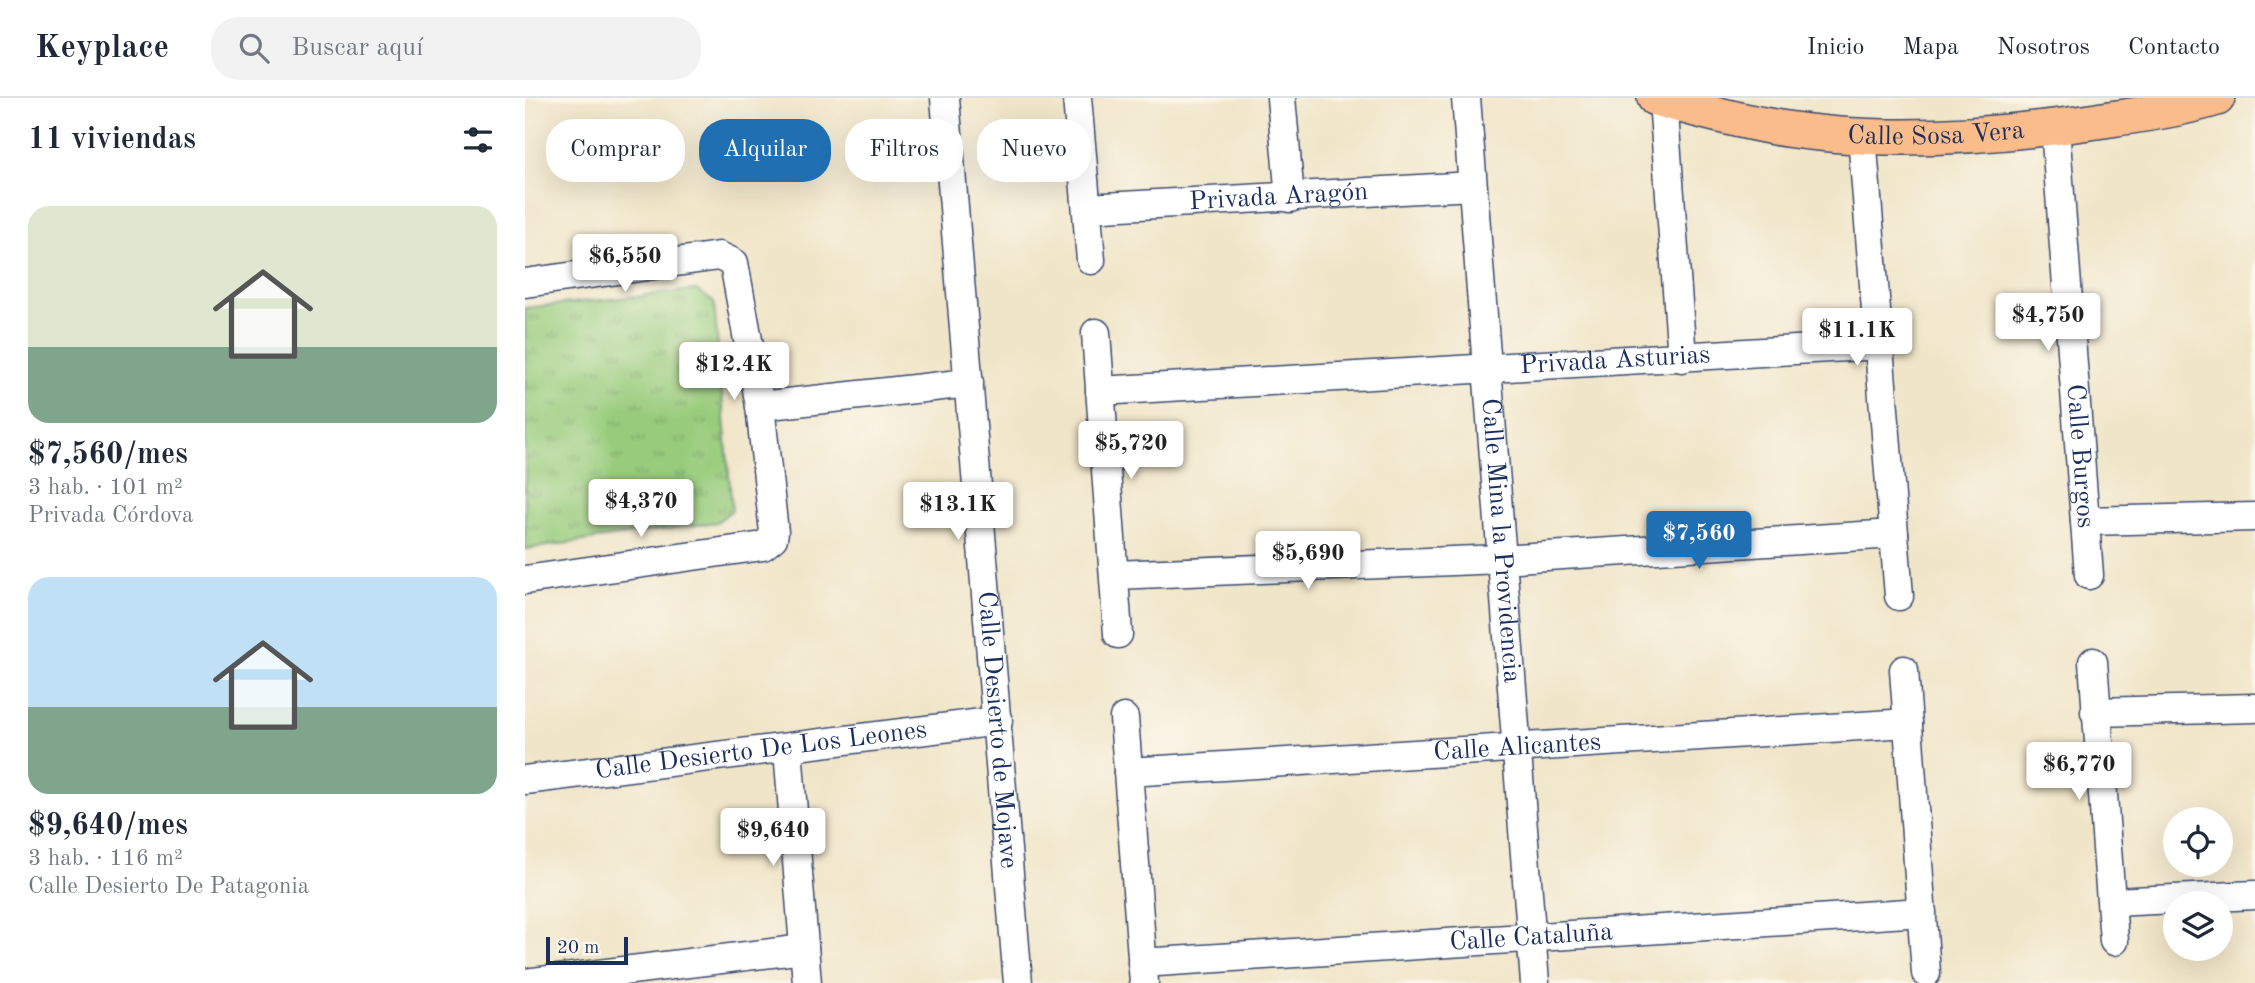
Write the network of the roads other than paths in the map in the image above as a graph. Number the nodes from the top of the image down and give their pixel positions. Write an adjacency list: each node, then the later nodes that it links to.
1 (945, 98): 18 (street, Calle Desierto de Mojave)
2 (1077, 98): 11 (street)
3 (1281, 98): 10 (street)
4 (1467, 98): 9 (street, Calle Mina la Providencia)
5 (2217, 98): 7 (main road, Calle Sosa Vera)
6 (1659, 99): 8 (main road, Calle Sosa Vera); 16 (street)
7 (2055, 128): 8 (main road, Calle Sosa Vera); 22 (street, Calle Burgos)
8 (1862, 136): 15 (street)
9 (1472, 186): 10 (street, Privada Aragón); 17 (street, Calle Mina la Providencia)
10 (1290, 198): 11 (street, Privada Aragón)
11 (1087, 208): 12 (street)
12 (1091, 260)
13 (525, 283): 20 (street)
14 (1096, 333): 19 (street)
15 (1880, 345): 16 (street, Privada Asturias); 23 (street)
16 (1682, 358): 17 (street, Privada Asturias)
17 (1486, 369): 19 (street, Privada Asturias); 24 (street, Calle Mina la Providencia)
18 (969, 383): 20 (street); 35 (street, Calle Desierto de Mojave)
19 (1100, 391): 25 (street)
20 (760, 406): 27 (street)
21 (2255, 517): 22 (street)
22 (2085, 521): 26 (street, Calle Burgos)
23 (1894, 534): 24 (street); 28 (street)
24 (1501, 559): 25 (street); 37 (street, Calle Mina la Providencia)
25 (1114, 575): 29 (street)
26 (2089, 575)
27 (525, 580)
28 (1899, 596)
29 (1118, 634)
30 (2093, 662): 33 (street)
31 (1904, 670): 36 (street)
32 (2255, 708): 33 (street)
33 (2095, 712): 42 (street)
34 (1124, 718): 39 (street)
35 (998, 721): 38 (street, Calle Desierto De Los Leones); 52 (street, Calle Desierto de Mojave)
36 (1908, 723): 37 (street, Calle Alicantes); 43 (street)
37 (1516, 748): 39 (street, Calle Alicantes); 44 (street, Calle Mina la Providencia)
38 (788, 750): 40 (street, Calle Desierto De Los Leones); 46 (street)
39 (1128, 772): 47 (street)
40 (525, 780)
41 (2255, 895): 42 (street)
42 (2113, 902): 45 (street)
43 (1922, 912): 44 (street, Calle Cataluña); 48 (street)
44 (1531, 937): 47 (street, Calle Cataluña); 53 (street, Calle Mina la Providencia)
45 (2114, 942)
46 (804, 949): 49 (street); 51 (street)
47 (1143, 973)
48 (1926, 973)
49 (606, 978): 50 (street)
50 (525, 983)
51 (807, 983)
52 (1018, 983)
53 (1535, 983)

